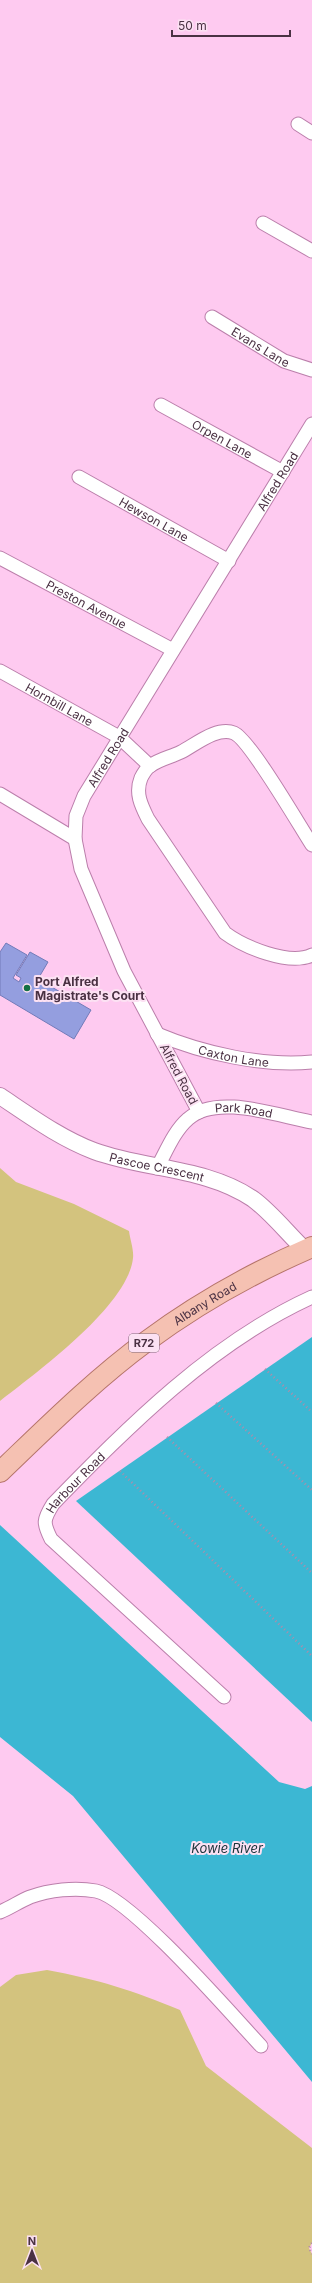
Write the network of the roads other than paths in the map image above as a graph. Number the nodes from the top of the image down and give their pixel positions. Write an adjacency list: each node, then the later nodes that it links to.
1 (298, 124): 2 (street)
2 (312, 133)
3 (263, 223): 4 (street)
4 (312, 251)
5 (212, 317): 6 (street, Evans Lane)
6 (312, 370)
7 (161, 405): 9 (street, Orpen Lane)
8 (312, 424): 9 (street, Alfred Road)
9 (283, 472): 12 (street, Alfred Road)
10 (79, 477): 12 (street, Hewson Lane)
11 (0, 558): 13 (street, Preston Avenue)
12 (228, 561): 13 (street, Alfred Road)
13 (173, 650): 15 (street, Alfred Road)
14 (0, 671): 15 (street, Hornbill Lane)
15 (119, 737): 16 (street, Hornbill Lane); 18 (street, Alfred Road)
16 (150, 766): 19 (street); 20 (street)
17 (0, 794): 18 (street)
18 (75, 839): 21 (street, Alfred Road)
19 (312, 845)
20 (312, 955)
21 (157, 1034): 22 (street, Caxton Lane); 24 (street, Alfred Road)
22 (312, 1062)
23 (0, 1096): 26 (street, Pascoe Crescent)
24 (199, 1112): 25 (street, Park Road); 26 (street, Park Road)
25 (312, 1122)
26 (157, 1168): 27 (street, Pascoe Crescent)
27 (309, 1248): 29 (main road, Albany Road / R72)
28 (312, 1297): 30 (street, Harbour Road)
29 (0, 1472)
30 (224, 1697)
31 (0, 1912): 32 (street)
32 (261, 2046)

